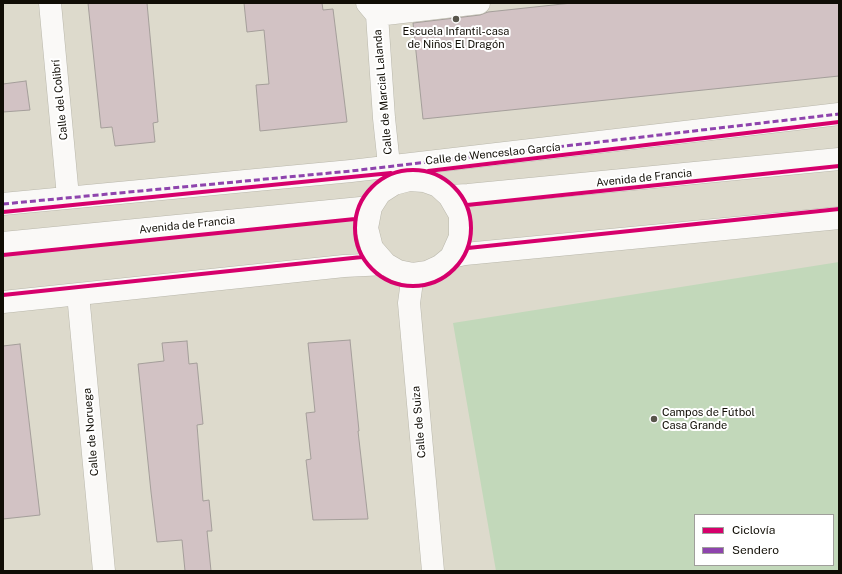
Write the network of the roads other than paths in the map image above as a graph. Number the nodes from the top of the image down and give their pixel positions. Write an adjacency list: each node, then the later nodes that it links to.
1 (50, 3): 8 (street, Calle del Colibrí)
2 (479, 3): 3 (street)
3 (372, 9): 6 (street, Calle de Marcial Lalanda)
4 (839, 114): 6 (street, Calle de Wenceslao García)
5 (839, 159): 7 (street, Avenida de Francia)
6 (392, 175): 7 (street); 8 (street, Calle de Wenceslao García); 10 (street)
7 (449, 196): 13 (street)
8 (68, 197): 9 (street, Calle de Wenceslao García)
9 (3, 204)
10 (371, 207): 12 (street, Avenida de Francia); 14 (street)
11 (839, 218): 13 (street)
12 (3, 243)
13 (450, 257): 15 (street)
14 (386, 264): 15 (street); 16 (street)
15 (413, 274): 19 (street, Calle de Suiza)
16 (78, 294): 17 (street); 18 (street, Calle de Noruega)
17 (3, 302)
18 (104, 571)
19 (432, 571)

